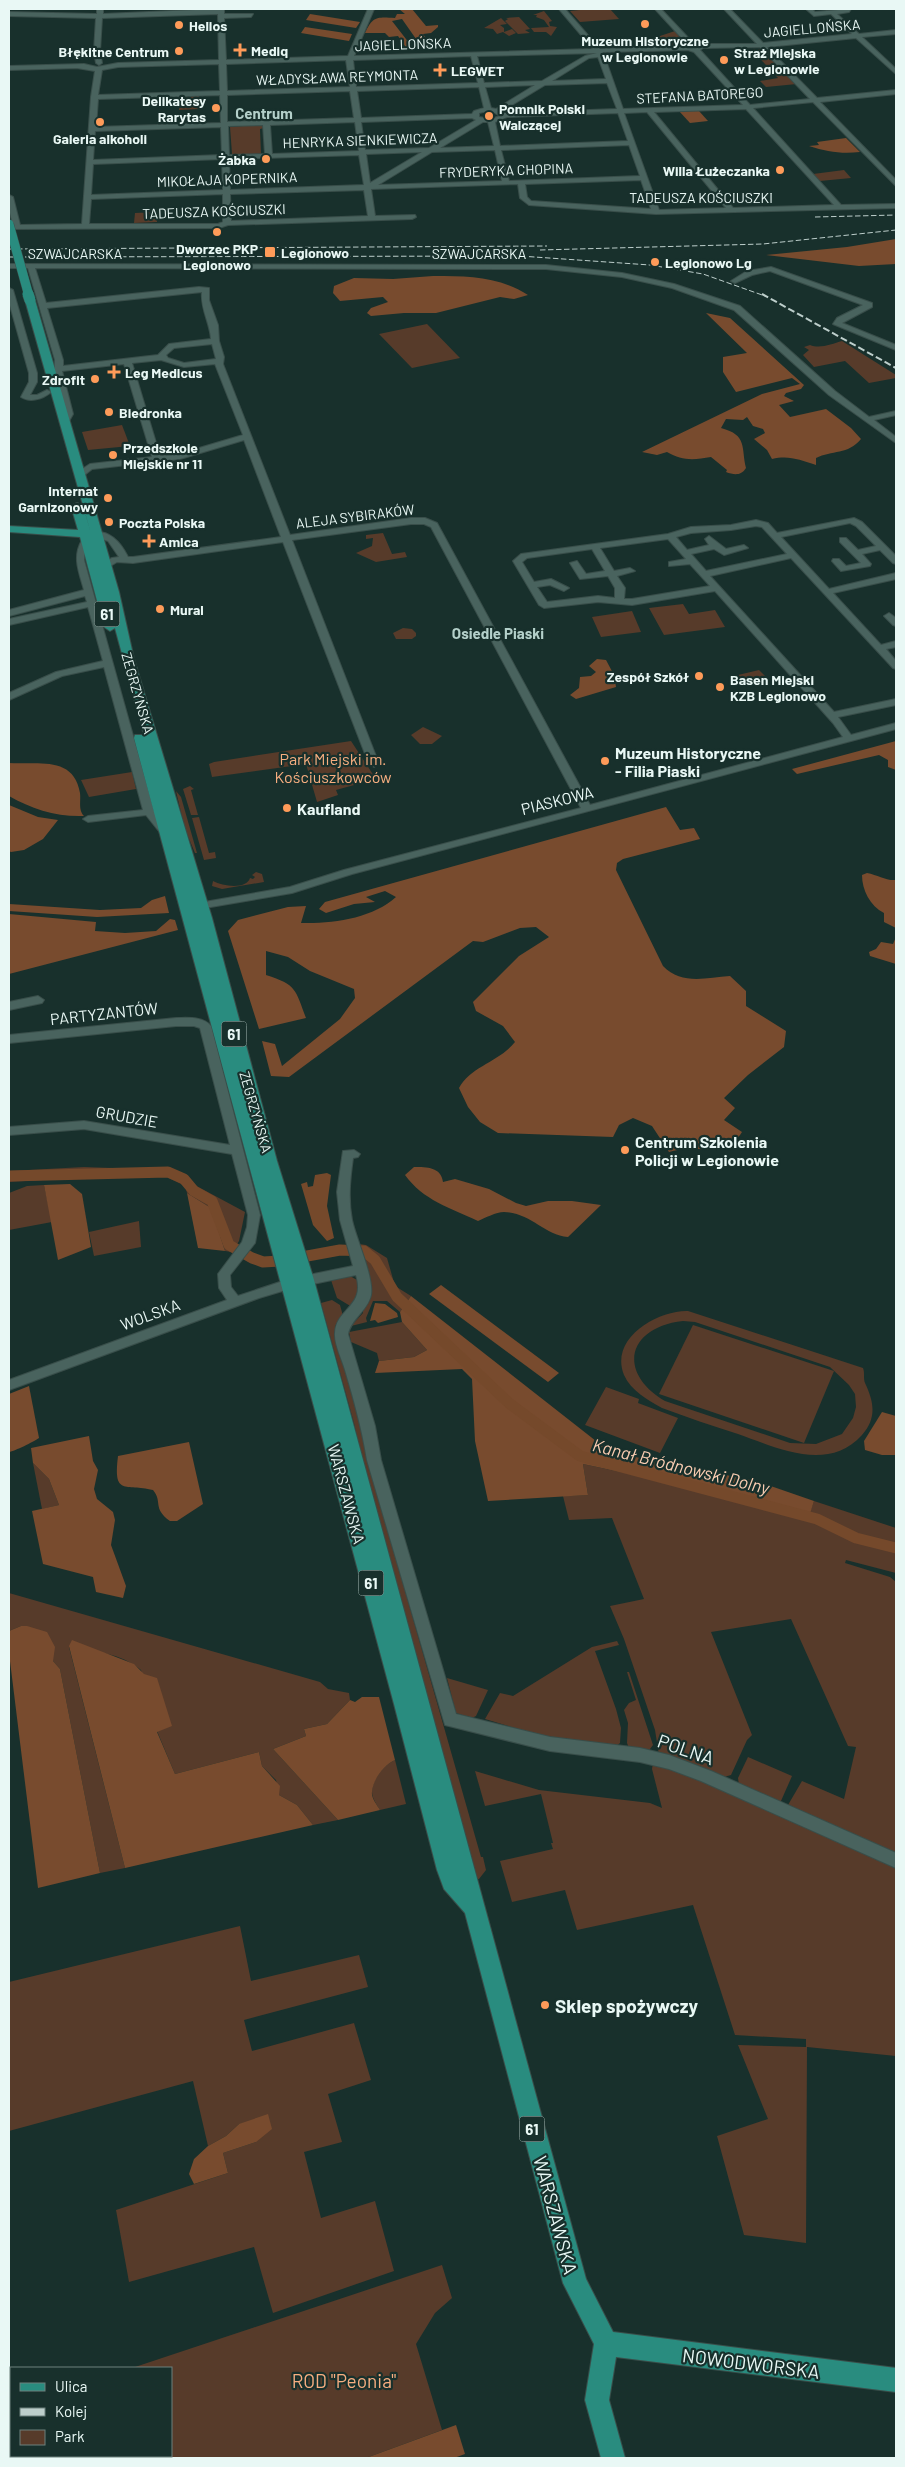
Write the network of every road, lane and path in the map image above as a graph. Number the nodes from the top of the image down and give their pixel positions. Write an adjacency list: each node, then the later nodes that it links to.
1 (370, 9): 18 (street)
2 (562, 9): 16 (street)
3 (658, 9): 15 (street)
4 (727, 9): 14 (street)
5 (809, 9): 9 (street)
6 (848, 9): 9 (street)
7 (99, 12): 8 (street); 10 (street); 20 (street)
8 (221, 12): 11 (street); 19 (street)
9 (832, 12): 13 (street)
10 (9, 14)
11 (251, 15)
12 (896, 32): 13 (street, JAGIELLOŃSKA)
13 (858, 36): 14 (street, JAGIELLOŃSKA); 22 (street)
14 (762, 45): 15 (street, JAGIELLOŃSKA); 30 (street)
15 (694, 48): 16 (street, JAGIELLOŃSKA); 31 (street)
16 (599, 53): 17 (street, JAGIELLOŃSKA); 23 (street); 24 (street)
17 (474, 54): 18 (street, JAGIELLOŃSKA); 25 (street)
18 (350, 58): 19 (street, JAGIELLOŃSKA); 26 (street)
19 (222, 62): 20 (street, JAGIELLOŃSKA); 28 (street)
20 (96, 66): 21 (street, JAGIELLOŃSKA); 29 (street)
21 (9, 68)
22 (896, 72)
23 (610, 81): 24 (street, WŁADYSŁAWA REYMONTA); 35 (street)
24 (544, 83): 25 (street, WŁADYSŁAWA REYMONTA); 34 (street)
25 (482, 85): 26 (street, WŁADYSŁAWA REYMONTA); 32 (street)
26 (353, 89): 28 (street, WŁADYSŁAWA REYMONTA); 38 (street)
27 (896, 92): 30 (street, STEFANA BATOREGO)
28 (224, 93): 29 (street, WŁADYSŁAWA REYMONTA); 42 (street)
29 (94, 97): 43 (street)
30 (815, 100): 31 (street, STEFANA BATOREGO); 55 (street)
31 (748, 107): 33 (street, STEFANA BATOREGO); 60 (street)
32 (488, 110): 34 (street); 37 (street)
33 (649, 110): 35 (street, STEFANA BATOREGO); 61 (street)
34 (497, 111): 36 (street)
35 (621, 111): 36 (street, STEFANA BATOREGO); 44 (street)
36 (504, 115): 40 (street)
37 (474, 116): 38 (street); 39 (street)
38 (358, 120): 41 (street); 47 (street)
39 (481, 120): 40 (street); 46 (street)
40 (491, 121): 45 (street)
41 (266, 123): 42 (street); 48 (street)
42 (225, 124): 43 (street); 49 (street)
43 (92, 128): 50 (street)
44 (632, 144): 45 (street, HENRYKA SIENKIEWICZA); 51 (street)
45 (498, 148): 46 (street, HENRYKA SIENKIEWICZA); 52 (street)
46 (432, 150): 47 (street, HENRYKA SIENKIEWICZA); 54 (street)
47 (362, 152): 48 (street, HENRYKA SIENKIEWICZA); 54 (street)
48 (269, 156): 49 (street, HENRYKA SIENKIEWICZA)
49 (226, 157): 50 (street, HENRYKA SIENKIEWICZA); 56 (street)
50 (90, 162): 58 (street)
51 (644, 178): 53 (street, FRYDERYKA CHOPINA); 62 (street)
52 (506, 182): 53 (street, FRYDERYKA CHOPINA); 54 (street, FRYDERYKA CHOPINA)
53 (521, 182): 62 (street, TADEUSZA KOŚCIUSZKI)
54 (368, 183): 56 (street, MIKOŁAJA KOPERNIKA); 64 (street)
55 (896, 184)
56 (227, 192): 58 (street, MIKOŁAJA KOPERNIKA); 65 (street)
57 (9, 197): 66 (street)
58 (87, 197): 67 (street)
59 (896, 206): 60 (street, TADEUSZA KOŚCIUSZKI)
60 (840, 208): 61 (street, TADEUSZA KOŚCIUSZKI)
61 (732, 211): 62 (street, TADEUSZA KOŚCIUSZKI)
62 (656, 212)
63 (412, 217): 64 (street, TADEUSZA KOŚCIUSZKI)
64 (372, 218): 65 (street, TADEUSZA KOŚCIUSZKI)
65 (227, 223): 67 (street, TADEUSZA KOŚCIUSZKI)
66 (12, 226): 67 (street, TADEUSZA KOŚCIUSZKI); 73 (main road, ZEGRZYŃSKA / 61, bridge)
67 (85, 226)
68 (9, 252): 73 (main road, ZEGRZYŃSKA / 61)
69 (9, 266): 70 (street, SZWAJCARSKA)
70 (32, 266): 74 (street); 83 (street, SZWAJCARSKA)
71 (735, 281): 76 (street)
72 (9, 291): 81 (street)
73 (27, 301): 81 (main road, ZEGRZYŃSKA / 61); 85 (main road, ZEGRZYŃSKA / 61)
74 (43, 306): 75 (street); 80 (street)
75 (214, 340): 77 (street); 79 (street)
76 (896, 348)
77 (163, 357): 78 (street); 79 (street)
78 (127, 361): 80 (street); 88 (street)
79 (219, 361): 86 (street)
80 (58, 369): 85 (street)
81 (45, 396): 94 (main road, ZEGRZYŃSKA / 61)
82 (896, 413): 83 (street)
83 (870, 419): 84 (street); 87 (street, SZWAJCARSKA)
84 (896, 420)
85 (65, 421): 89 (main road, ZEGRZYŃSKA / 61)
86 (246, 437): 88 (street); 97 (street)
87 (896, 441)
88 (157, 460): 90 (street)
89 (76, 462): 90 (street); 91 (main road, ZEGRZYŃSKA / 61)
90 (90, 467): 91 (street)
91 (79, 475): 94 (main road, ZEGRZYŃSKA / 61)
92 (9, 529): 93 (main road)
93 (23, 529): 94 (main road)
94 (88, 533): 105 (street); 106 (street); 112 (main road, ZEGRZYŃSKA / 61); 120 (street); 140 (main road, ZEGRZYŃSKA / 61)
95 (670, 536): 96 (street); 99 (street); 102 (street)
96 (774, 536): 100 (street); 104 (street)
97 (286, 539): 106 (street, ALEJA SYBIRAKÓW); 136 (street); 137 (street, ALEJA SYBIRAKÓW)
98 (843, 540): 103 (street)
99 (594, 546): 114 (street); 117 (street)
100 (882, 547): 103 (street); 109 (street)
101 (744, 548): 102 (street)
102 (686, 553): 107 (street)
103 (856, 553): 108 (street)
104 (792, 555): 115 (street); 121 (street)
105 (126, 559): 106 (street, ALEJA SYBIRAKÓW); 112 (street, ALEJA SYBIRAKÓW)
106 (137, 560)
107 (693, 561): 111 (street); 115 (street)
108 (836, 561)
109 (896, 562)
110 (574, 563): 114 (street)
111 (672, 564)
112 (104, 566): 141 (main road, ZEGRZYŃSKA / 61)
113 (630, 571): 114 (street)
114 (610, 573): 123 (street)
115 (705, 574): 119 (street)
116 (896, 576): 121 (street)
117 (531, 585): 118 (street); 123 (street)
118 (564, 588)
119 (717, 588): 123 (street); 133 (street)
120 (88, 592): 122 (street); 124 (street)
121 (826, 592): 128 (street)
122 (77, 601): 124 (street); 125 (street); 126 (street)
123 (620, 601)
124 (92, 604): 129 (street)
125 (9, 613)
126 (9, 622)
127 (896, 644): 128 (street)
128 (879, 648): 130 (street)
129 (109, 664): 131 (street); 138 (street)
130 (896, 666)
131 (9, 697)
132 (896, 702): 133 (street)
133 (830, 716): 135 (street)
134 (896, 726): 135 (street, PIASKOWA)
135 (849, 739): 137 (street, PIASKOWA)
136 (374, 764)
137 (587, 809): 141 (street, PIASKOWA)
138 (149, 812): 139 (street); 140 (street)
139 (88, 819)
140 (169, 837): 141 (main road, ZEGRZYŃSKA / 61)
141 (194, 903): 149 (main road, ZEGRZYŃSKA / 61)
142 (38, 1000): 143 (street, PARTYZANTÓW)
143 (9, 1006)
144 (202, 1024): 145 (street, PARTYZANTÓW); 147 (street, ZEGRZYŃSKA)
145 (9, 1039)
146 (9, 1131): 147 (street, GRUDZIE)
147 (238, 1151): 152 (street)
148 (351, 1154): 150 (street)
149 (263, 1160): 151 (main road, WARSZAWSKA / 61)
150 (359, 1265): 151 (street, WOLSKA); 154 (street, POLNA)
151 (295, 1274): 152 (street, WOLSKA); 155 (main road, WARSZAWSKA / 61)
152 (235, 1301): 153 (street, WOLSKA)
153 (9, 1385)
154 (896, 1861)
155 (606, 2343): 156 (main road, NOWODWORSKA); 157 (main road)
156 (896, 2380)
157 (613, 2458)

